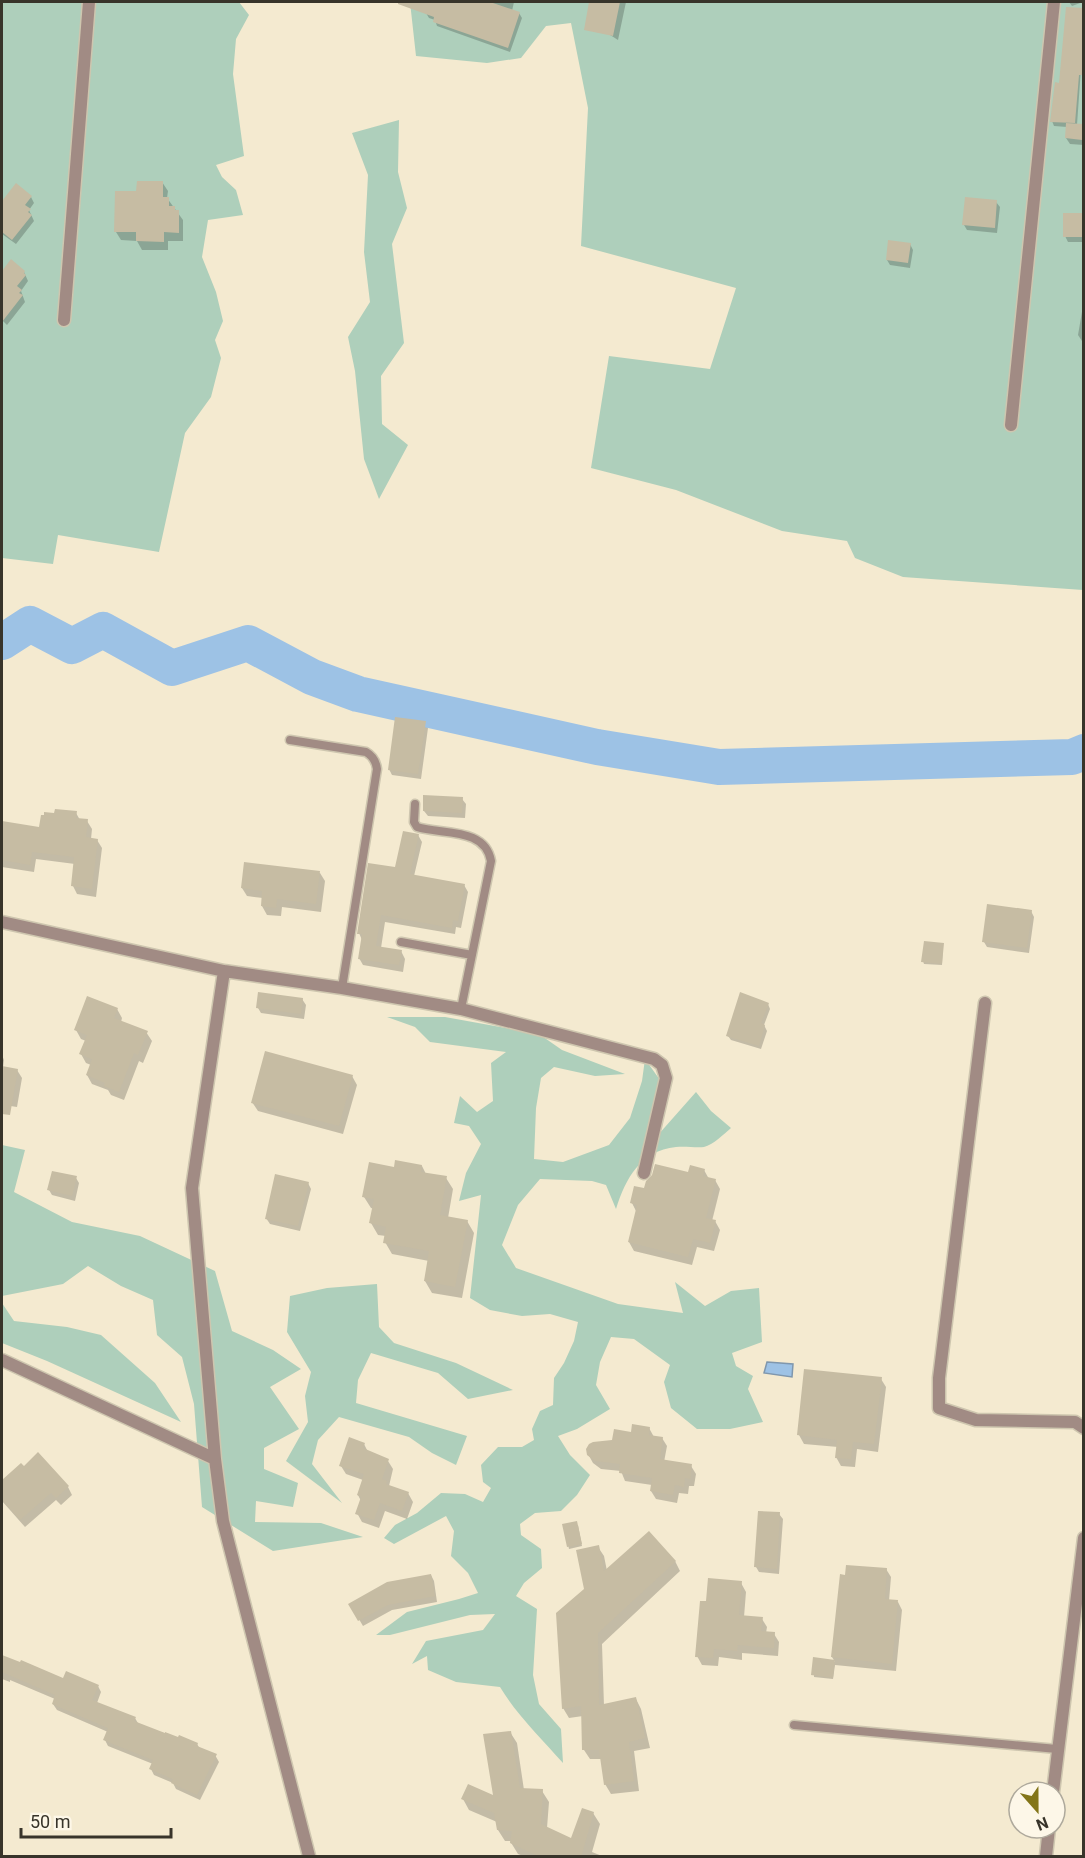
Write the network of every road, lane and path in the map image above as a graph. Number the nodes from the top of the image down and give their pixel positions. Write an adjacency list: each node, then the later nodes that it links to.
1 (89, 2): 3 (street)
2 (1054, 2): 4 (street)
3 (64, 320)
4 (1011, 425)
5 (290, 740): 11 (lane)
6 (415, 804): 9 (lane)
7 (2, 922): 10 (street)
8 (401, 942): 9 (lane)
9 (472, 955): 13 (lane)
10 (224, 971): 11 (street); 17 (street)
11 (342, 988): 13 (street)
12 (985, 1003): 16 (street)
13 (461, 1009): 14 (street)
14 (644, 1173)
15 (2, 1360): 17 (street)
16 (1083, 1428)
17 (215, 1459): 24 (street)
18 (1083, 1538): 19 (street)
19 (1078, 1627): 21 (street)
20 (794, 1725): 21 (lane)
21 (1057, 1749): 22 (street)
22 (1054, 1780)
23 (1048, 1840): 25 (street)
24 (309, 1857)
25 (1046, 1857)

